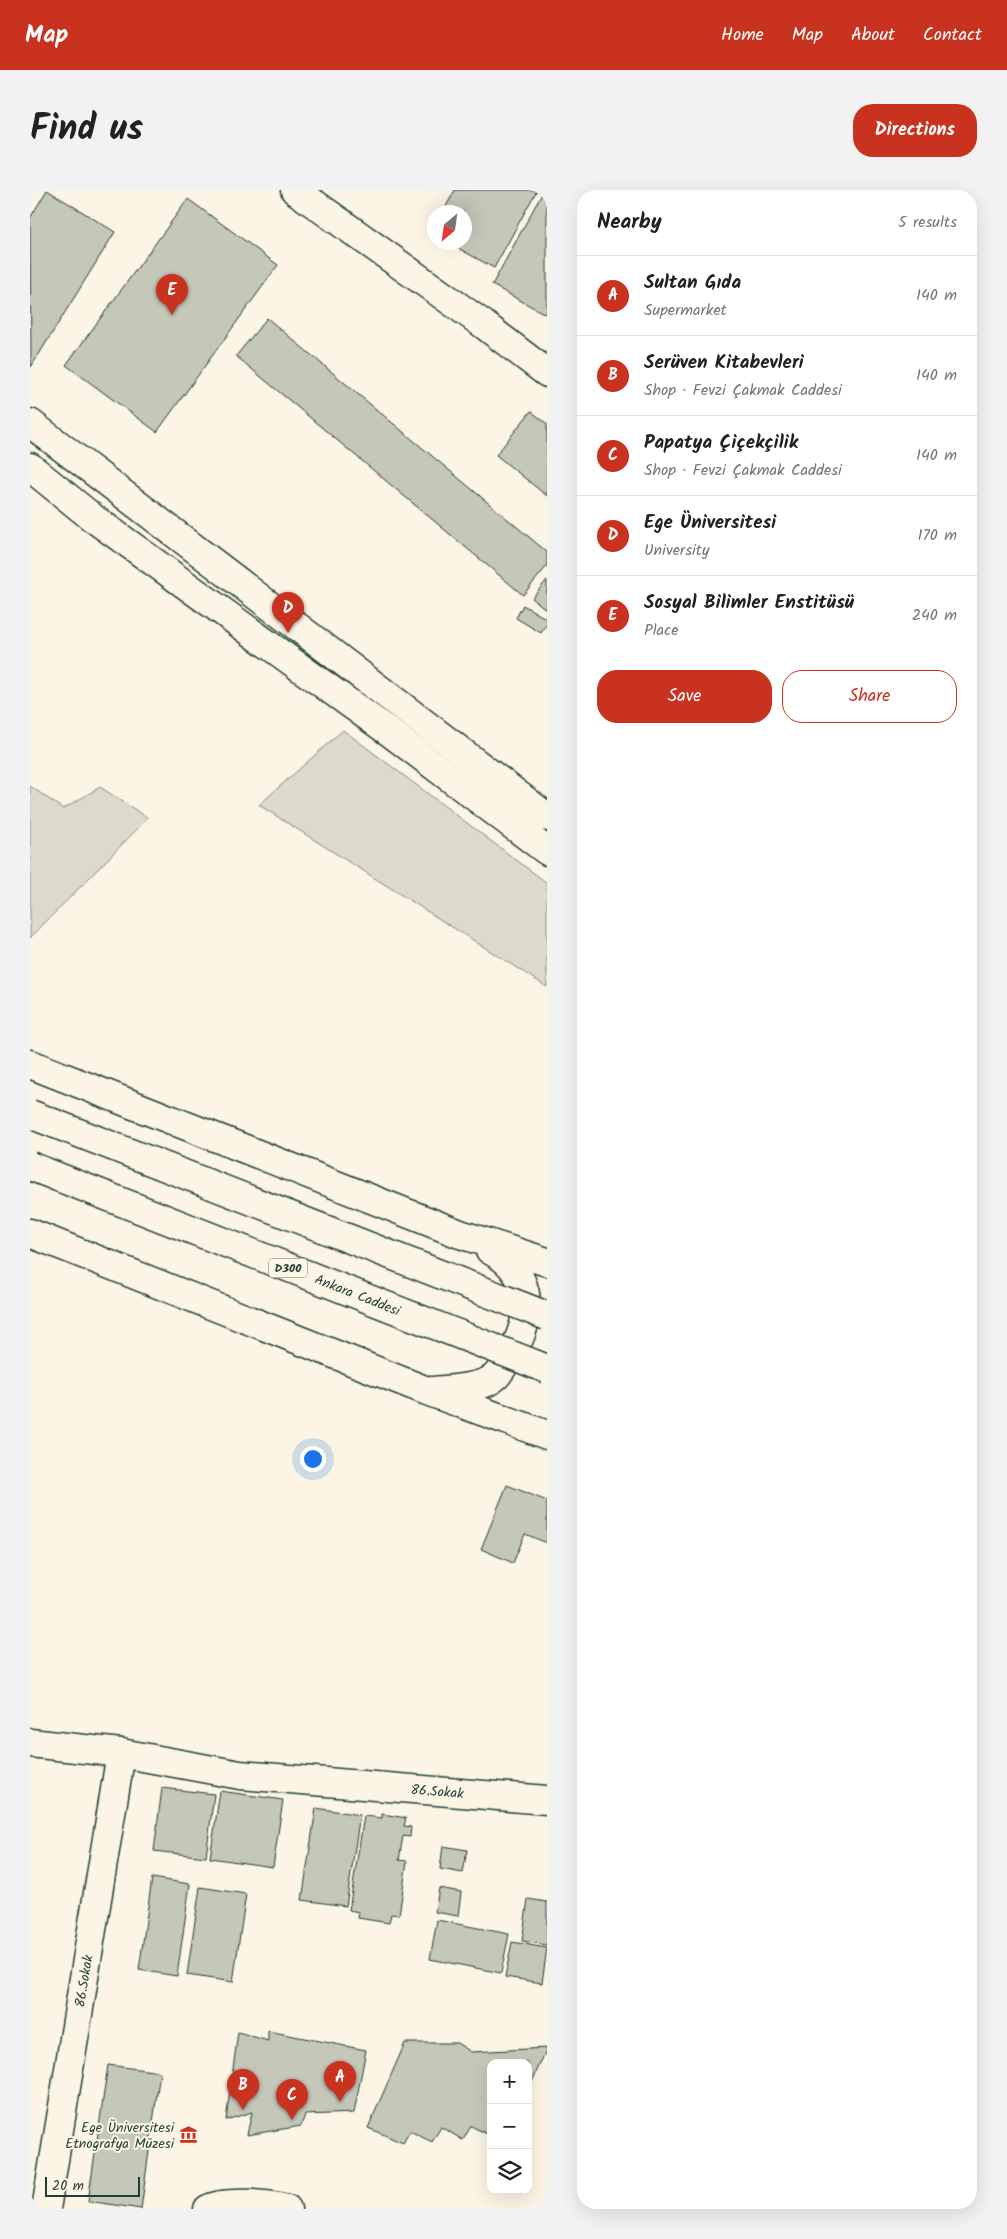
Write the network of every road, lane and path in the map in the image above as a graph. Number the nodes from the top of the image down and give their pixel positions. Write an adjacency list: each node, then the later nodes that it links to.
1 (295, 190): 2 (main road)
2 (547, 374)
3 (30, 423): 5 (main road)
4 (30, 467): 6 (main road)
5 (547, 817)
6 (547, 851)
7 (30, 1064): 11 (main road)
8 (30, 1114): 13 (main road, bridge)
9 (30, 1166): 14 (main road, Ankara Caddesi / D300, bridge)
10 (30, 1233): 15 (main road)
11 (460, 1234): 12 (main road); 15 (main road)
12 (547, 1262)
13 (547, 1316)
14 (547, 1369)
15 (427, 1391): 16 (main road)
16 (547, 1435)
17 (30, 1743): 18 (main road, 86.Sokak)
18 (121, 1753): 19 (main road, 86.Sokak); 21 (main road, 86.Sokak)
19 (547, 1800)
20 (214, 2207): 22 (main road)
21 (46, 2209)
22 (287, 2209)

